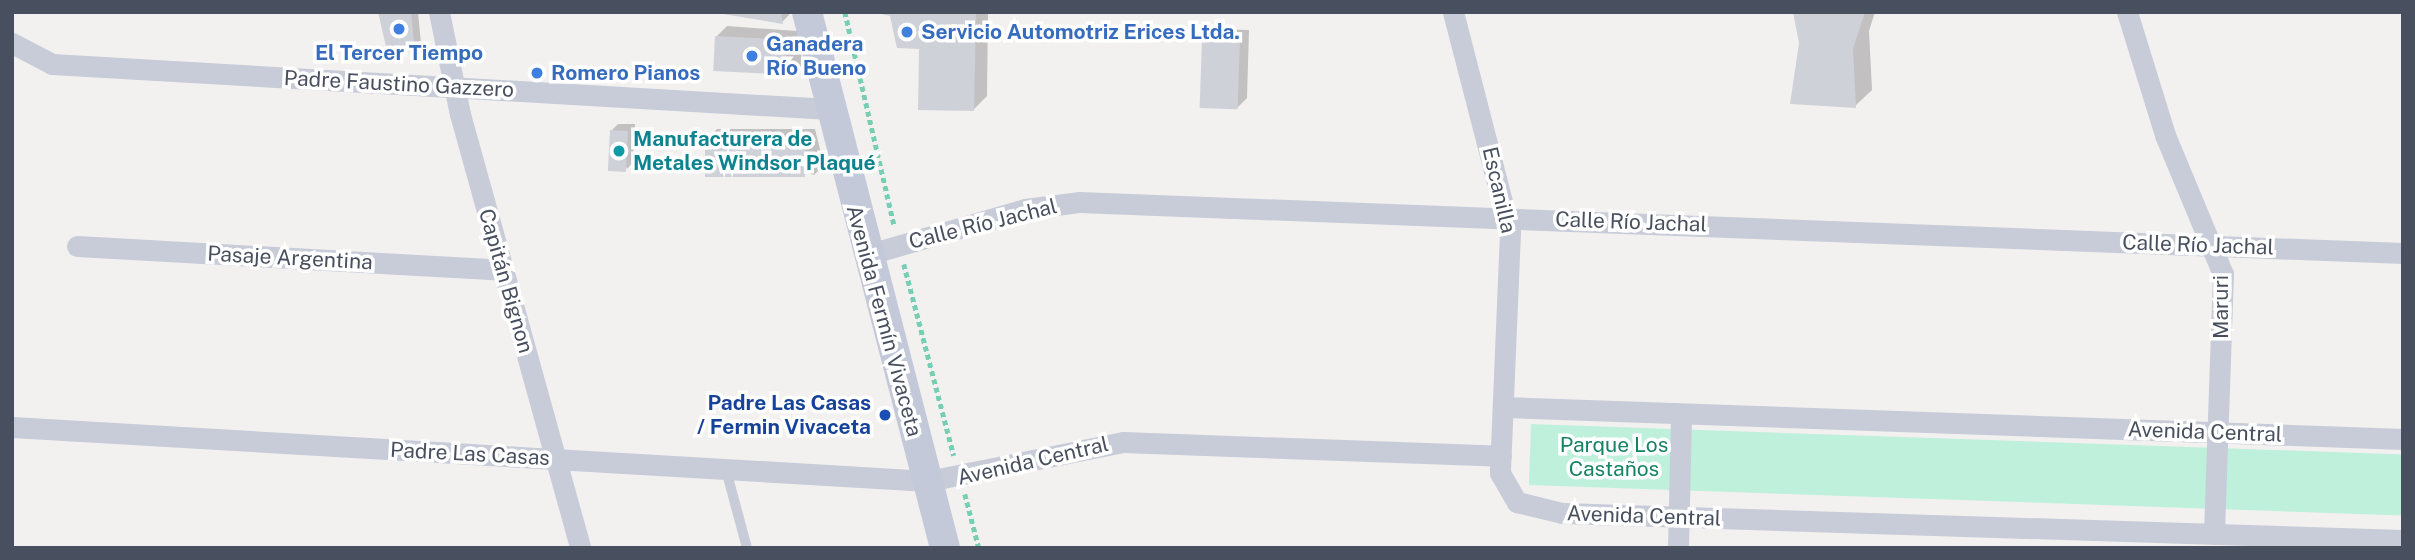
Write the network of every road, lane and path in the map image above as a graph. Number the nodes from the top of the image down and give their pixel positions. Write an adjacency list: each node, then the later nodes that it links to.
1 (439, 12): 9 (street, Capitán Bignon)
2 (807, 12): 10 (main road, Avenida Fermín Vivaceta)
3 (845, 12): 12 (path)
4 (1453, 12): 11 (street, Escanilla)
5 (2127, 12): 14 (street, Maruri)
6 (12, 43): 8 (street, Padre Faustino Gazzero)
7 (12, 63): 8 (street, Padre Faustino Gazzero)
8 (52, 64): 9 (street, Padre Faustino Gazzero)
9 (456, 88): 10 (street, Padre Faustino Gazzero); 17 (street, Capitán Bignon)
10 (830, 109): 16 (main road, Avenida Fermín Vivaceta)
11 (1507, 216): 12 (street, Calle Río Jachal); 14 (street, Calle Río Jachal); 18 (street, Escanilla)
12 (898, 245): 16 (street, Calle Río Jachal); 26 (path)
13 (77, 246): 17 (street, Pasaje Argentina)
14 (2212, 246): 15 (street, Calle Río Jachal); 21 (street, Maruri)
15 (2403, 253)
16 (866, 255): 27 (main road, Avenida Fermín Vivaceta)
17 (503, 270): 24 (street, Capitán Bignon)
18 (1504, 407): 19 (street, Avenida Central); 23 (street, Escanilla)
19 (1681, 415): 21 (street, Avenida Central); 28 (street)
20 (12, 427): 24 (street, Padre Las Casas)
21 (2218, 432): 22 (street, Avenida Central); 29 (street, Maruri)
22 (2403, 439)
23 (1501, 456): 26 (street, Avenida Central); 28 (street, Avenida Central)
24 (556, 460): 25 (street, Padre Las Casas); 31 (street, Capitán Bignon)
25 (726, 470): 27 (street, Padre Las Casas); 32 (lane)
26 (960, 478): 27 (street, Avenida Central); 34 (path)
27 (928, 481): 33 (main road, Avenida Fermín Vivaceta)
28 (1679, 517): 29 (street, Avenida Central); 35 (street)
29 (2214, 534): 30 (street, Avenida Central)
30 (2403, 540)
31 (580, 548)
32 (747, 548)
33 (945, 548)
34 (979, 548)
35 (1678, 548)

